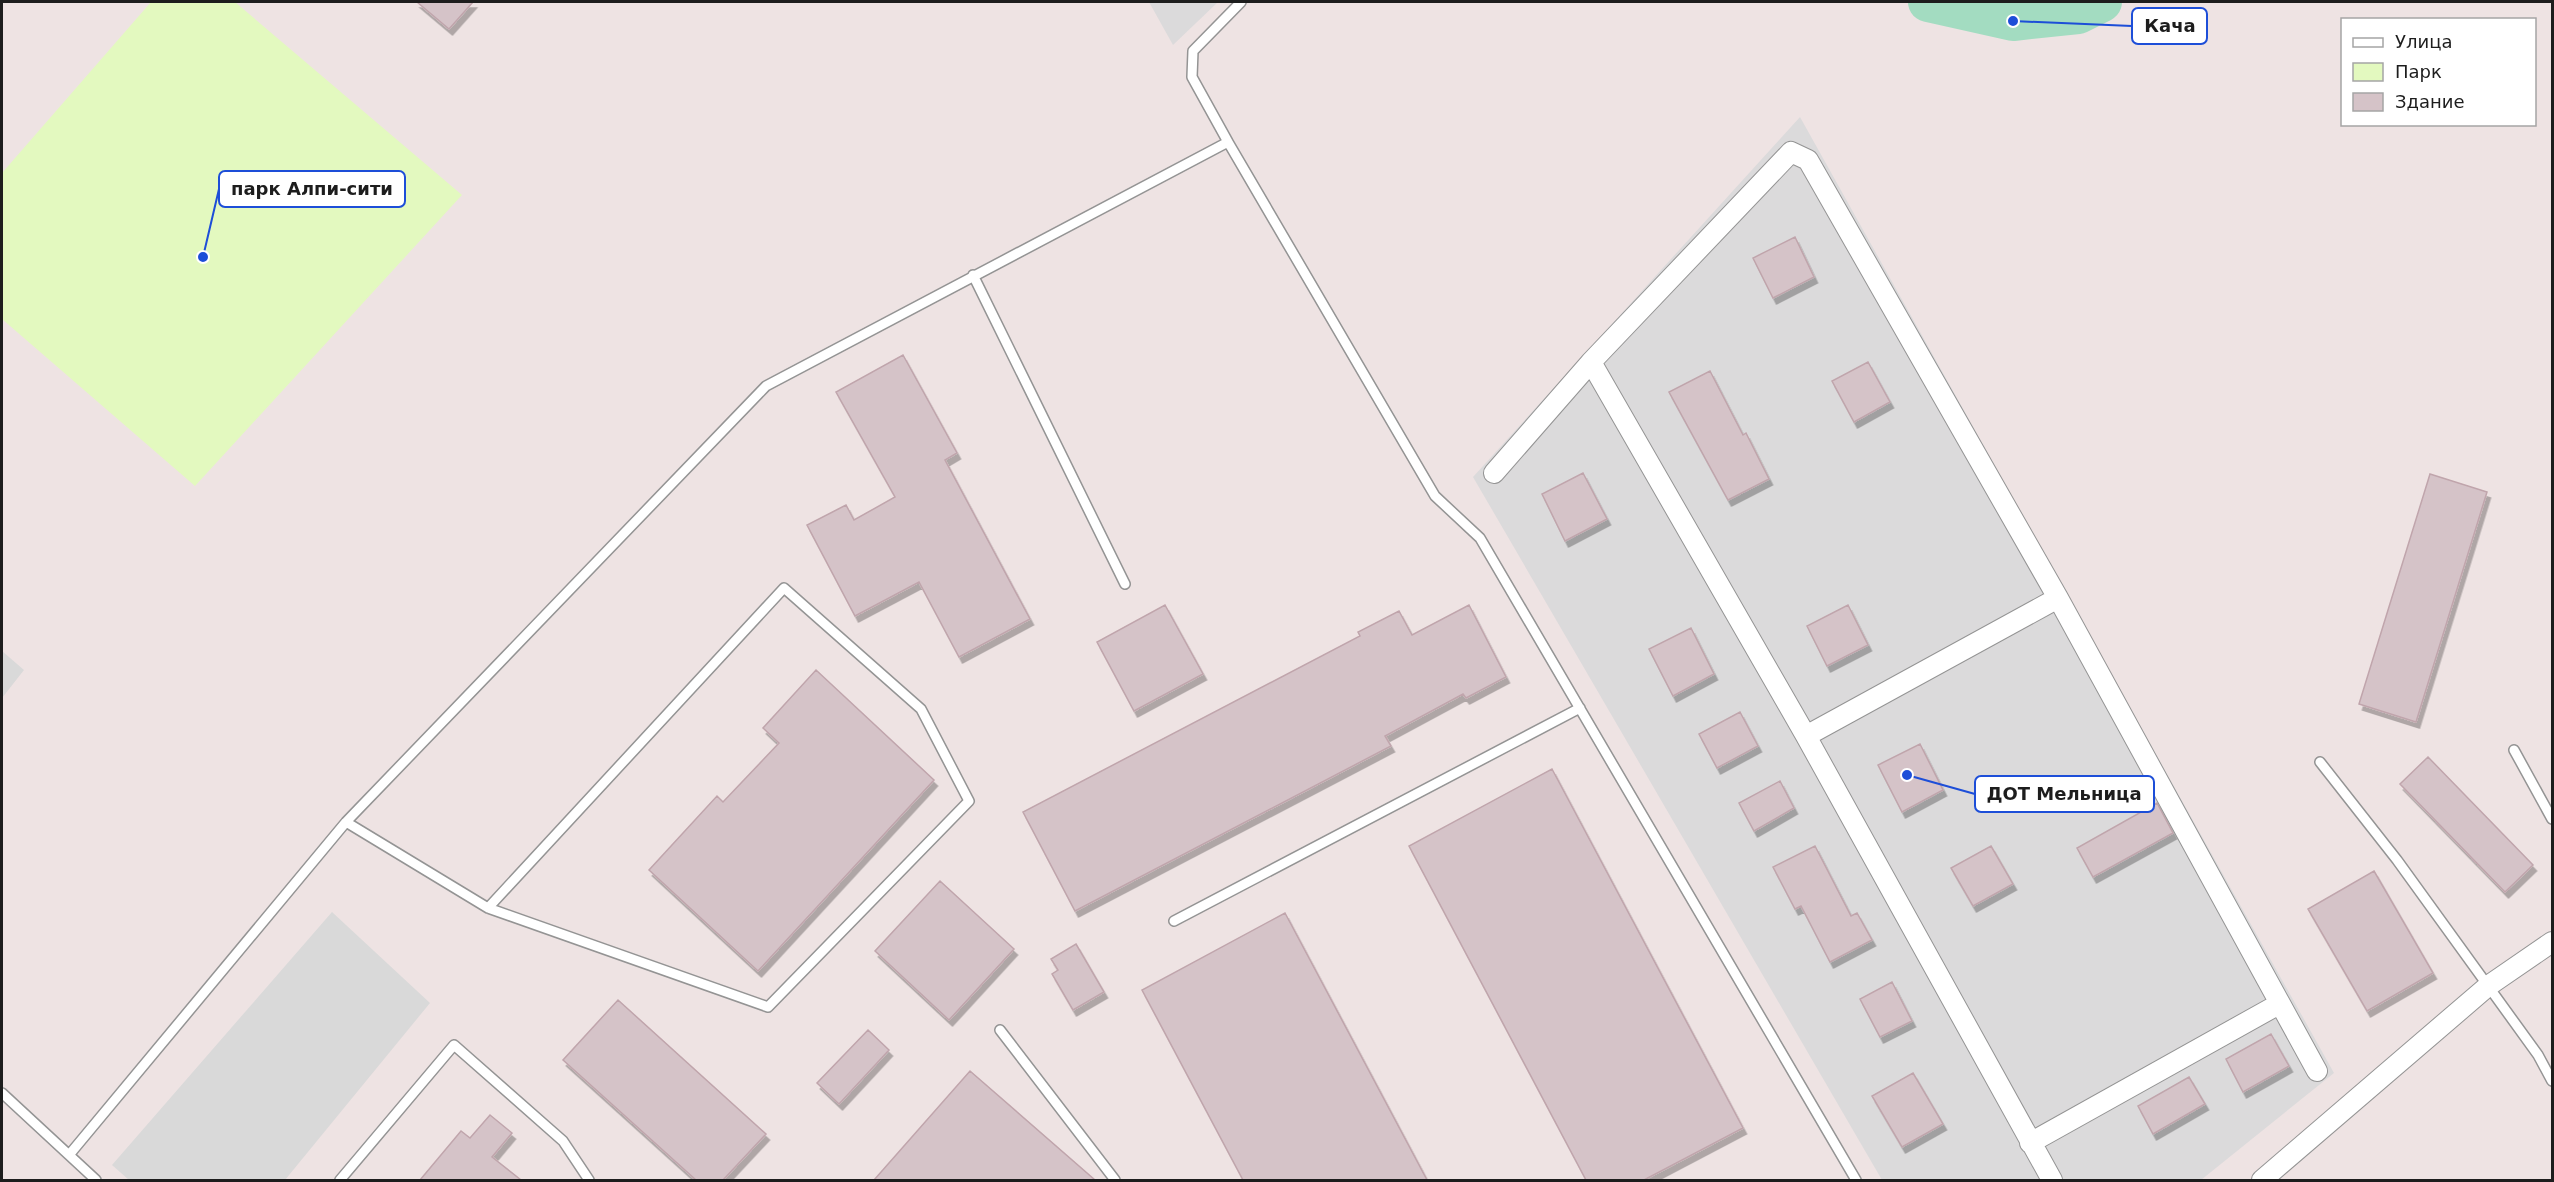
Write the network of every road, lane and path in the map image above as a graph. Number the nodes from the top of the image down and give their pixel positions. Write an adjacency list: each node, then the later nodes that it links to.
1 (1241, 2): 2 (lane)
2 (1228, 142): 3 (lane); 8 (lane)
3 (973, 275): 6 (lane); 13 (lane)
4 (1591, 362): 5 (street); 7 (street); 9 (street)
5 (1494, 473)
6 (1125, 584)
7 (2058, 598): 9 (street); 18 (street)
8 (1580, 708): 15 (lane); 29 (lane)
9 (1806, 736): 23 (street)
10 (2514, 750): 12 (lane)
11 (2320, 762): 17 (lane)
12 (2553, 819)
13 (346, 822): 14 (lane); 24 (lane)
14 (488, 908): 14 (lane)
15 (1174, 921)
16 (2553, 942): 17 (street)
17 (2488, 986): 21 (lane); 31 (street)
18 (2279, 1004): 20 (street); 23 (street)
19 (1000, 1030): 28 (lane)
20 (2317, 1071)
21 (2553, 1081)
22 (2, 1094): 24 (lane)
23 (2030, 1143): 30 (street)
24 (69, 1155): 25 (lane)
25 (96, 1180)
26 (340, 1180): 27 (lane)
27 (589, 1180)
28 (1115, 1180)
29 (1856, 1180)
30 (2052, 1180)
31 (2262, 1180)

